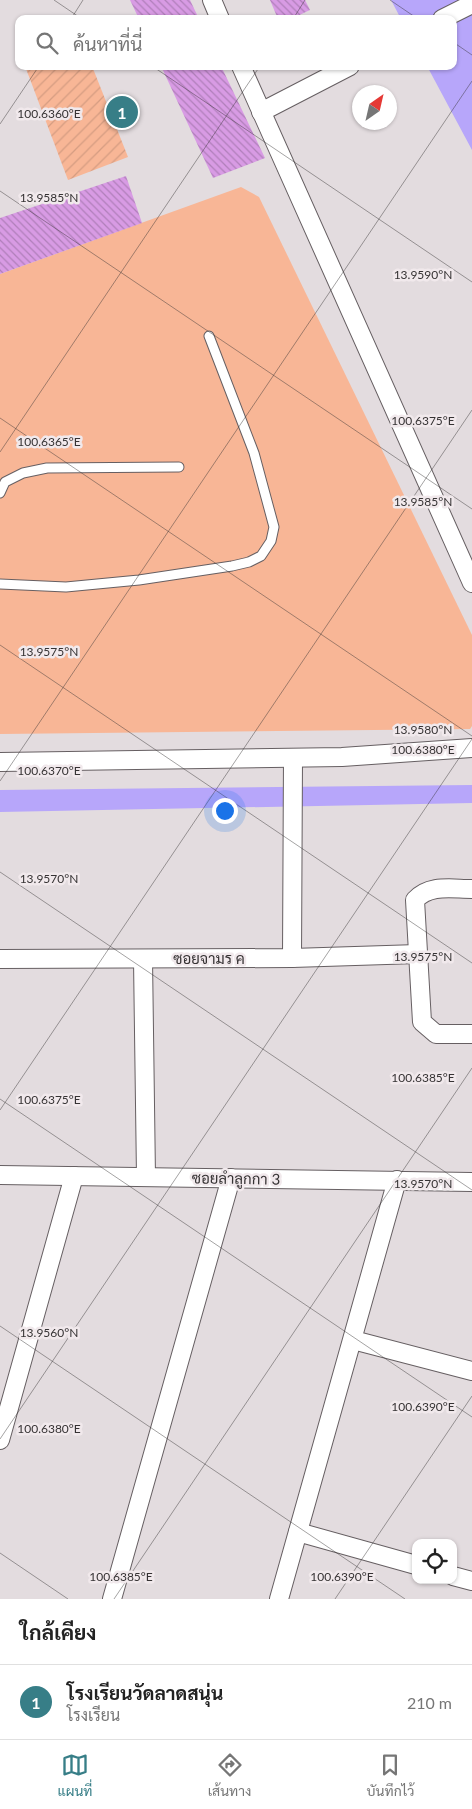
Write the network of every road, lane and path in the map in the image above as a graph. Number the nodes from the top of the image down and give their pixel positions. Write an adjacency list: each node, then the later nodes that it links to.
1 (212, 0): 3 (street)
2 (472, 4): 4 (street)
3 (218, 15)
4 (450, 15)
5 (243, 70): 7 (street)
6 (342, 70): 7 (street)
7 (261, 112): 11 (street)
8 (209, 336): 12 (lane)
9 (179, 467): 10 (lane)
10 (0, 493)
11 (472, 583)
12 (0, 584)
13 (472, 748): 14 (street)
14 (294, 758): 15 (street); 18 (street)
15 (0, 762)
16 (472, 888): 17 (street)
17 (418, 954): 18 (street, ซอยจามร ค); 21 (street)
18 (292, 958): 20 (street, ซอยจามร ค)
19 (0, 959): 20 (street, ซอยจามร ค)
20 (143, 959): 24 (street)
21 (472, 1034)
22 (0, 1175): 23 (street, ซอยลำลูกกา 3)
23 (74, 1176): 24 (street, ซอยลำลูกกา 3); 30 (street)
24 (146, 1177): 25 (street, ซอยลำลูกกา 3)
25 (231, 1178): 26 (street, ซอยลำลูกกา 3); 35 (street)
26 (397, 1180): 27 (street, ซอยลำลูกกา 3); 28 (street)
27 (472, 1182)
28 (353, 1340): 29 (street); 31 (street)
29 (472, 1371)
30 (0, 1440)
31 (298, 1532): 32 (street); 36 (street)
32 (412, 1564)
33 (457, 1577): 34 (street)
34 (472, 1581)
35 (112, 1599)
36 (279, 1599)

